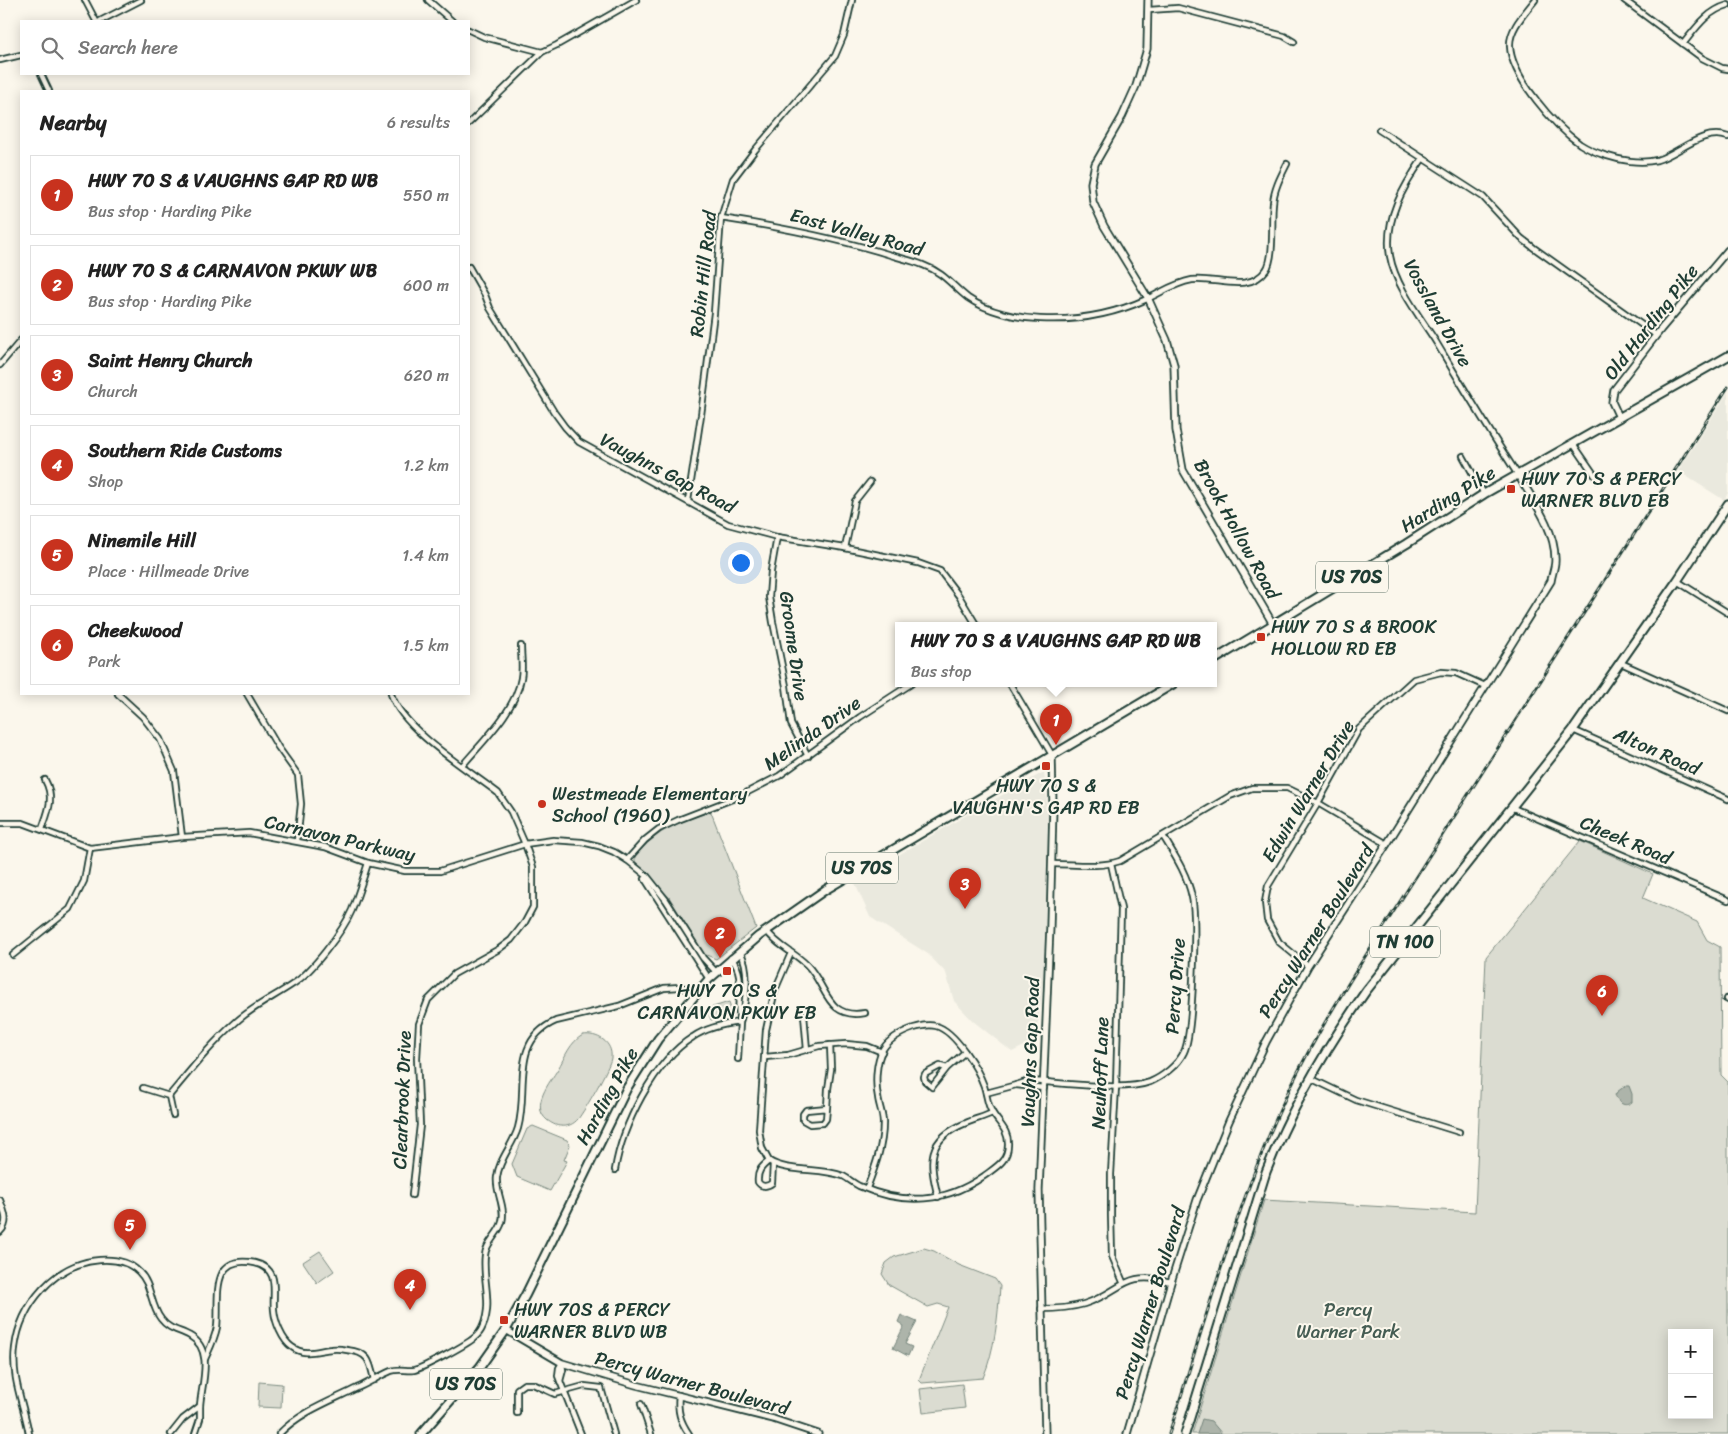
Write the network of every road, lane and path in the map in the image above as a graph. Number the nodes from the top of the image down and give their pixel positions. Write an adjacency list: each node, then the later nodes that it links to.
1 (85, 0): 11 (street)
2 (141, 0): 12 (street)
3 (428, 0): 13 (street)
4 (636, 0): 17 (street)
5 (852, 0): 28 (street, Robin Hill Road)
6 (1148, 0): 10 (street, Brook Hollow Road)
7 (1535, 0): 25 (street)
8 (1624, 0): 16 (street)
9 (1728, 6): 16 (street)
10 (1149, 10): 15 (street); 31 (street, Brook Hollow Road)
11 (95, 20)
12 (102, 20)
13 (451, 20)
14 (470, 30): 17 (street)
15 (1294, 42)
16 (1683, 44): 20 (street)
17 (542, 52): 23 (street)
18 (20, 55): 19 (street)
19 (0, 60)
20 (1728, 69)
21 (41, 75): 22 (street)
22 (49, 90)
23 (470, 122)
24 (1379, 130): 26 (street)
25 (1728, 137)
26 (1423, 158): 32 (street); 39 (street, Vossland Drive)
27 (1287, 164): 31 (street, East Valley Road)
28 (721, 218): 31 (street, East Valley Road); 43 (street, Robin Hill Road)
29 (1728, 250): 32 (street, Old Harding Pike)
30 (470, 268): 43 (street, Vaughns Gap Road)
31 (1148, 298): 50 (street, Brook Hollow Road)
32 (1656, 335): 36 (street, Old Harding Pike)
33 (20, 341): 35 (street)
34 (1728, 356): 36 (main road, Harding Pike / US 70S)
35 (0, 365)
36 (1619, 417): 37 (main road, Harding Pike / US 70S)
37 (1574, 444): 39 (main road, Harding Pike / US 70S); 40 (street)
38 (1463, 456): 42 (street)
39 (1518, 475): 42 (main road, Harding Pike / US 70S); 54 (street, Percy Warner Boulevard)
40 (1598, 480)
41 (870, 482): 46 (street)
42 (1484, 494): 50 (main road, Harding Pike / US 70S)
43 (688, 502): 45 (street, Vaughns Gap Road)
44 (1727, 507): 47 (main road, TN 100)
45 (777, 536): 46 (street, Vaughns Gap Road); 64 (street, Groome Drive)
46 (845, 548): 49 (street, Vaughns Gap Road)
47 (1677, 580): 48 (street); 53 (main road, TN 100)
48 (1728, 613)
49 (975, 622)
50 (1274, 624): 52 (main road, Harding Pike / US 70S)
51 (521, 646): 65 (street)
52 (1217, 658)
53 (1621, 662): 61 (street); 62 (main road, TN 100)
54 (1485, 686): 68 (street, Edwin Warner Drive); 76 (street, Percy Warner Boulevard)
55 (905, 687): 64 (street, Melinda Drive)
56 (1012, 687): 63 (street)
57 (1168, 687): 63 (main road, Harding Pike / US 70S)
58 (119, 695): 73 (street)
59 (248, 695): 74 (street)
60 (391, 695): 65 (street, Clearbrook Drive)
61 (1728, 711)
62 (1573, 730): 67 (street, Alton Road); 69 (main road, TN 100)
63 (1052, 755): 80 (street, Vaughns Gap Road); 84 (main road, Harding Pike / US 70S)
64 (808, 756): 78 (street, Melinda Drive)
65 (462, 766): 75 (street, Clearbrook Drive)
66 (45, 780): 71 (street)
67 (1728, 799)
68 (1318, 803): 72 (street); 76 (street); 89 (street, Edwin Warner Drive)
69 (1513, 808): 83 (street, Cheek Road); 103 (main road, TN 100)
70 (0, 823): 71 (street, Carnavon Parkway)
71 (42, 830): 77 (street, Carnavon Parkway)
72 (1163, 836): 81 (street); 105 (street, Percy Drive)
73 (182, 837): 74 (street, Carnavon Parkway); 77 (street, Carnavon Parkway)
74 (297, 841): 79 (street, Carnavon Parkway)
75 (525, 844): 78 (street, Carnavon Parkway); 79 (street, Carnavon Parkway); 116 (street, Clearbrook Drive)
76 (1387, 844): 89 (street, Percy Warner Boulevard)
77 (90, 848): 87 (street)
78 (626, 860): 82 (street, Carnavon Parkway)
79 (368, 863): 108 (street)
80 (1052, 864): 81 (street); 104 (street, Vaughns Gap Road)
81 (1111, 864): 105 (street, Neuhoff Lane)
82 (636, 868): 90 (street, Carnavon Parkway); 91 (street, Carnavon Parkway)
83 (1728, 900)
84 (766, 930): 85 (main road, Harding Pike / US 70S); 86 (street)
85 (740, 951): 88 (main road, Harding Pike / US 70S); 95 (street)
86 (791, 953): 93 (street); 100 (street)
87 (13, 955)
88 (731, 958): 90 (main road, Harding Pike / US 70S); 95 (street)
89 (1308, 966): 121 (street, Percy Warner Boulevard)
90 (716, 972): 91 (main road, Harding Pike / US 70S)
91 (709, 979): 92 (main road, Harding Pike / US 70S)
92 (698, 990): 123 (main road, Harding Pike / US 70S); 126 (street)
93 (865, 1013)
94 (804, 1015): 97 (street)
95 (740, 1022): 101 (street); 114 (street)
96 (830, 1045): 97 (street); 98 (street); 109 (street)
97 (807, 1050): 100 (street)
98 (882, 1052): 99 (street); 115 (street)
99 (965, 1052): 102 (street); 107 (street)
100 (765, 1057): 113 (street)
101 (738, 1059)
102 (947, 1068): 102 (street)
103 (1310, 1078): 112 (street); 144 (main road, TN 100)
104 (1044, 1085): 105 (street, Percy Drive); 107 (street, Percy Drive); 122 (street, Vaughns Gap Road)
105 (1116, 1086): 120 (street, Neuhoff Lane)
106 (143, 1088): 108 (street)
107 (986, 1093): 110 (street)
108 (169, 1096): 111 (street)
109 (827, 1108): 109 (street)
110 (992, 1113): 117 (street); 117 (street)
111 (173, 1114)
112 (1459, 1132)
113 (771, 1163): 113 (street); 115 (street)
114 (615, 1170)
115 (867, 1188): 117 (street)
116 (412, 1195)
117 (938, 1197)
118 (0, 1200): 119 (street)
119 (0, 1232)
120 (1123, 1282): 121 (street); 122 (street)
121 (1170, 1282): 143 (street, Percy Warner Boulevard)
122 (1042, 1309): 142 (street, Vaughns Gap Road)
123 (506, 1330): 125 (street, Percy Warner Boulevard); 136 (main road, US 70S)
124 (205, 1359): 126 (street); 130 (street); 132 (street)
125 (562, 1364): 127 (street); 128 (street, Percy Warner Boulevard)
126 (374, 1380): 135 (street)
127 (564, 1392): 131 (street); 137 (street); 138 (street)
128 (680, 1395): 140 (street); 141 (street, Percy Warner Boulevard)
129 (641, 1404): 139 (street)
130 (200, 1406): 133 (street); 134 (street)
131 (517, 1413)
132 (29, 1434)
133 (171, 1434)
134 (196, 1434)
135 (279, 1434)
136 (421, 1434)
137 (581, 1434)
138 (614, 1434)
139 (651, 1434)
140 (689, 1434)
141 (818, 1434)
142 (1045, 1434)
143 (1127, 1434)
144 (1185, 1434)

